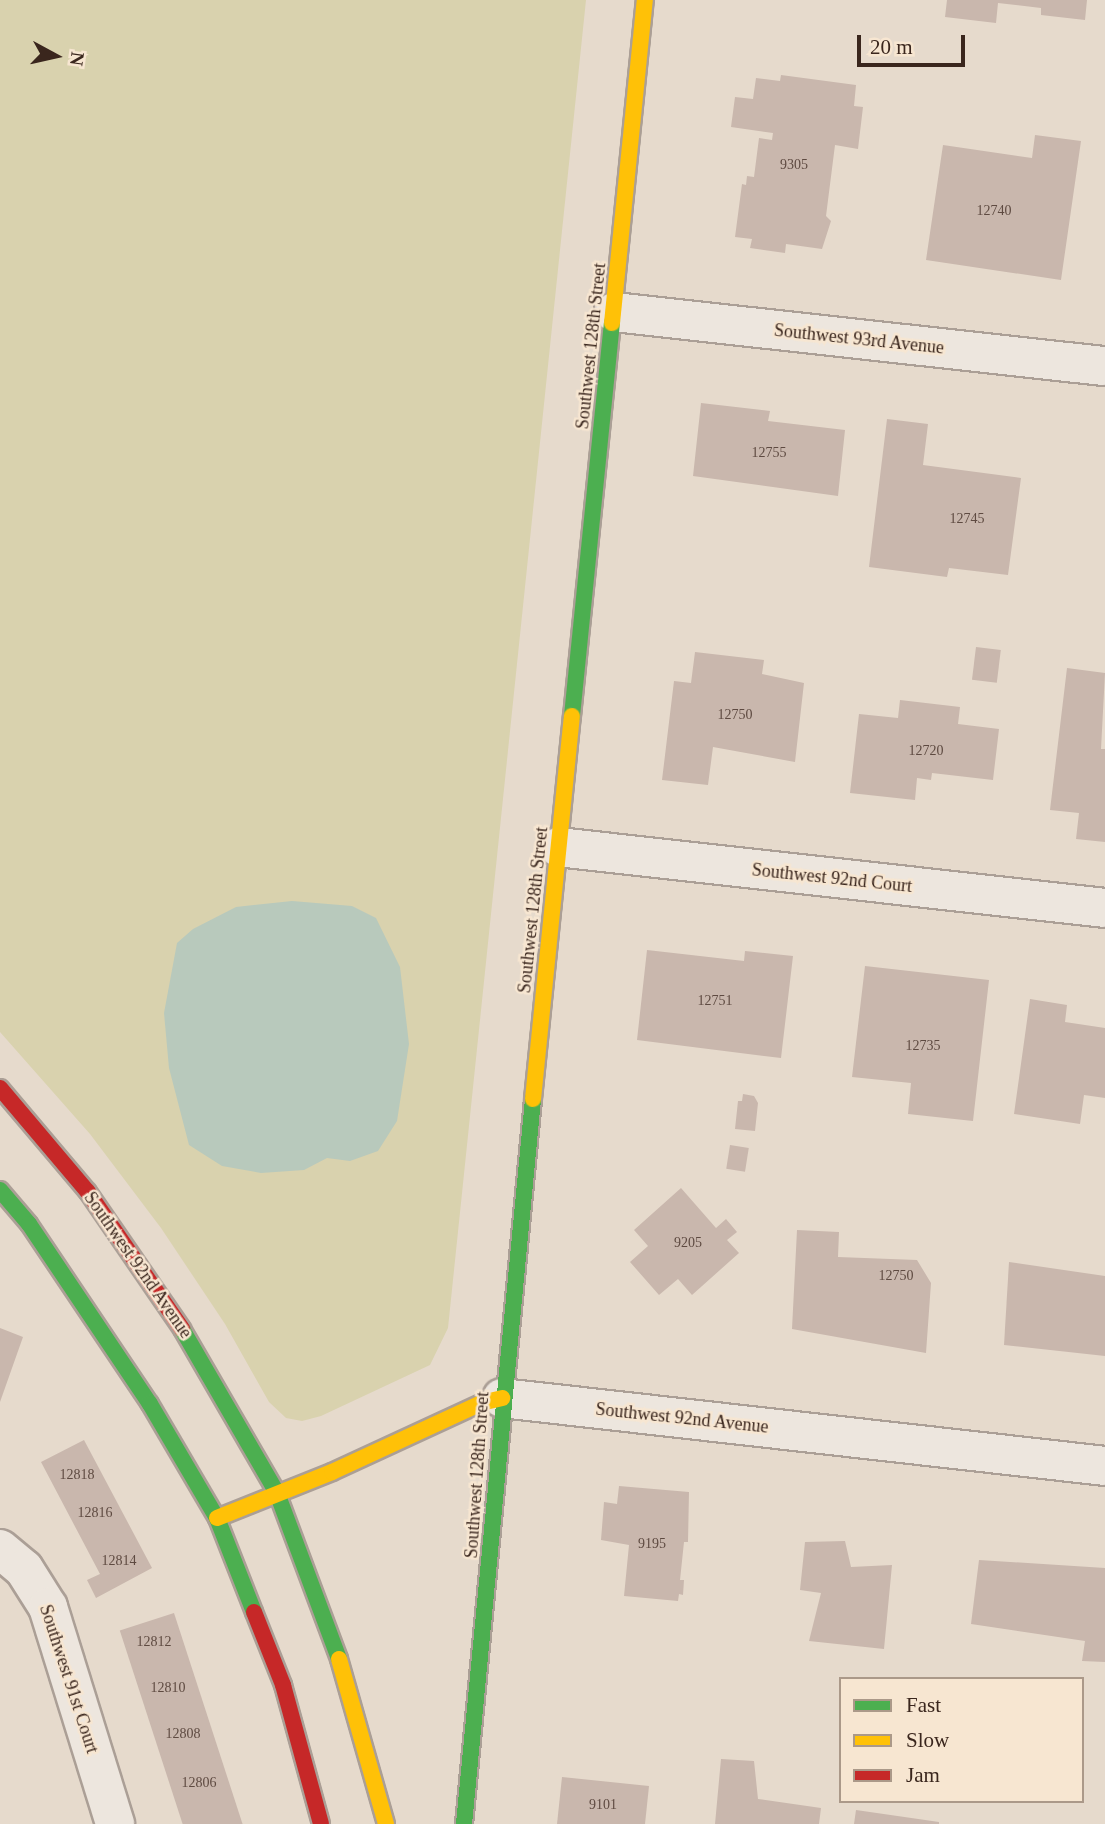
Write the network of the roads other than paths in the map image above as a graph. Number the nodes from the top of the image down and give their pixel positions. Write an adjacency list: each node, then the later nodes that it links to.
1 (645, 0): 2 (street, Southwest 128th Street)
2 (614, 312): 3 (street, Southwest 93rd Avenue); 4 (street, Southwest 128th Street)
3 (1105, 366)
4 (558, 847): 5 (street, Southwest 92nd Court); 8 (street, Southwest 128th Street)
5 (1105, 908)
6 (0, 1087): 10 (street, Southwest 92nd Avenue)
7 (0, 1190): 11 (street)
8 (502, 1398): 9 (street, Southwest 92nd Avenue); 10 (street, Southwest 92nd Avenue); 16 (street, Southwest 128th Street)
9 (1105, 1466)
10 (277, 1493): 11 (street, Southwest 92nd Avenue); 15 (street)
11 (217, 1518): 14 (street)
12 (0, 1549): 13 (street, Southwest 91st Court)
13 (115, 1824)
14 (321, 1824)
15 (387, 1824)
16 (464, 1824)

